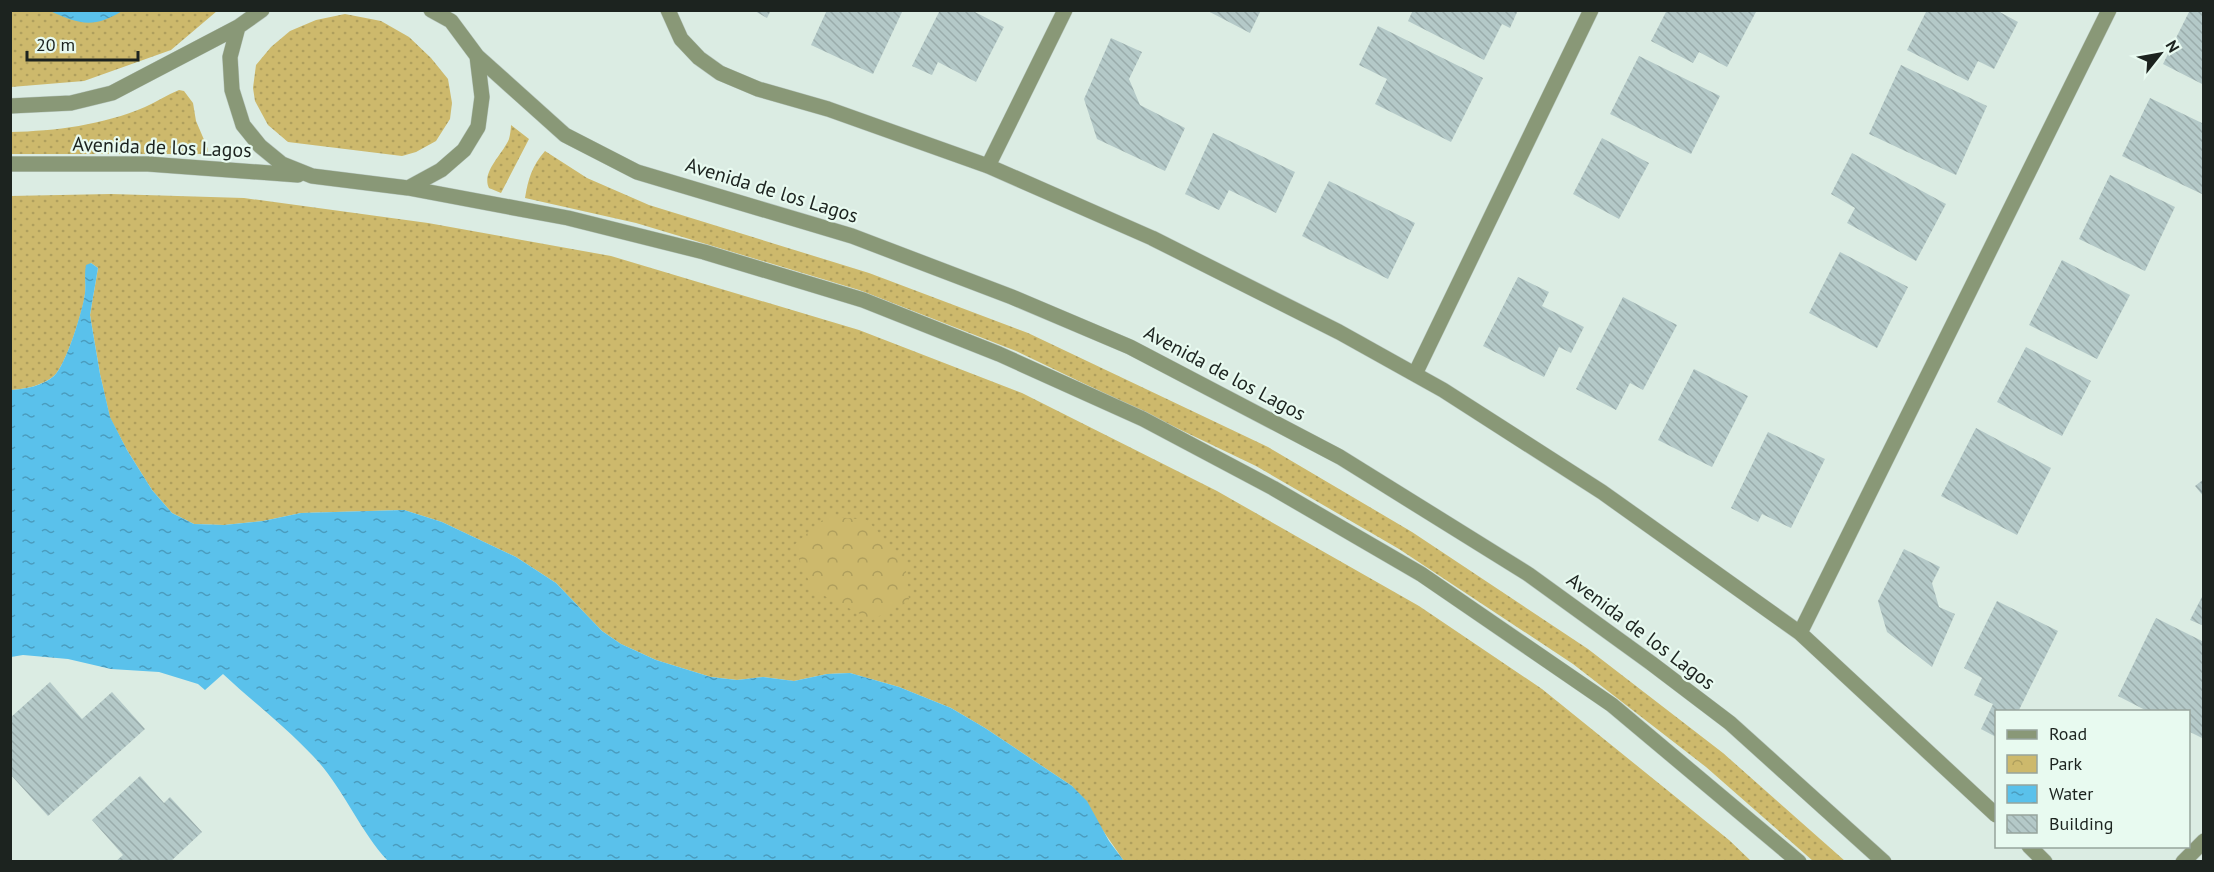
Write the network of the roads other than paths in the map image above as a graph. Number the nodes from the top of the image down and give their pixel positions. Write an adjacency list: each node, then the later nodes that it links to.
1 (431, 10): 7 (street)
2 (668, 10): 12 (street)
3 (1065, 10): 12 (street)
4 (1591, 10): 15 (street)
5 (2109, 10): 16 (street)
6 (260, 11): 8 (street, Avenida de los Lagos)
7 (448, 16): 9 (street, Avenida de los Lagos)
8 (238, 27): 10 (street, Avenida de los Lagos); 13 (street)
9 (477, 56): 14 (street); 21 (street, Avenida de los Lagos)
10 (10, 106)
11 (10, 164): 13 (street, Avenida de los Lagos)
12 (988, 166): 15 (street)
13 (312, 176): 14 (street)
14 (408, 188): 20 (street)
15 (1415, 374): 16 (street)
16 (1800, 633): 17 (street)
17 (1995, 814)
18 (2204, 841): 23 (street)
19 (2032, 848): 22 (street)
20 (1799, 861)
21 (1884, 861)
22 (2045, 861)
23 (2183, 861)

